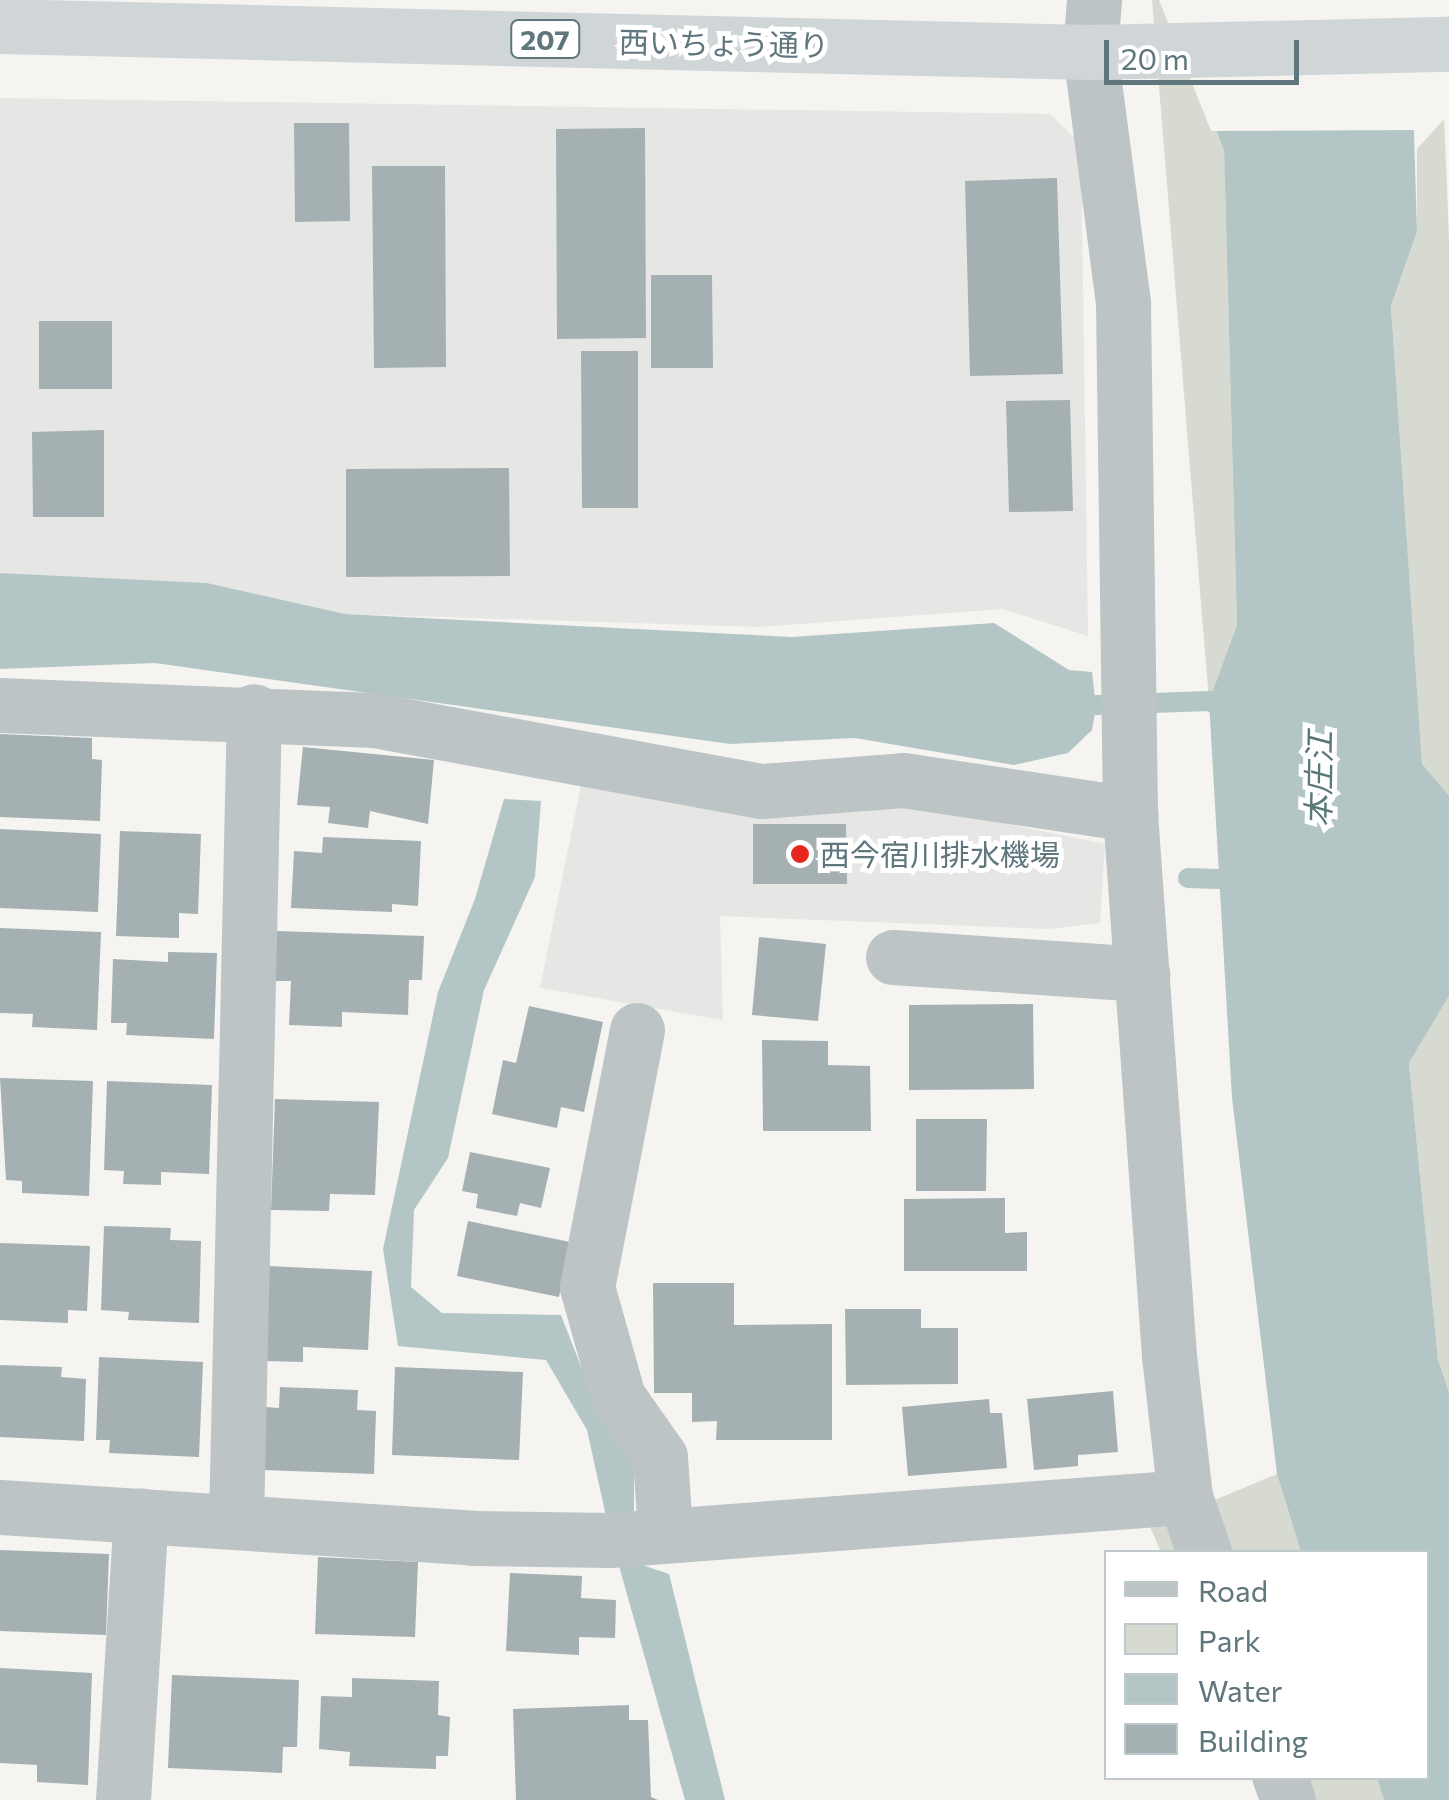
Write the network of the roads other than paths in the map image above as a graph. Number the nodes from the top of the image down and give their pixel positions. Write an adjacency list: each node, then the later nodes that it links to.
1 (0, 26): 2 (highway, 西いちょう通り / 207)
2 (1092, 26): 3 (highway, 西いちょう通り / 207); 6 (street)
3 (1449, 44)
4 (0, 705): 5 (street)
5 (254, 710): 6 (street); 13 (street)
6 (1130, 814): 8 (street)
7 (893, 957): 8 (street)
8 (1142, 974): 10 (street)
9 (636, 1030): 14 (street)
10 (1185, 1496): 14 (street); 15 (street)
11 (0, 1507): 12 (street)
12 (141, 1516): 13 (street); 16 (street)
13 (236, 1522): 14 (street)
14 (641, 1535)
15 (1203, 1550)
16 (124, 1800)

